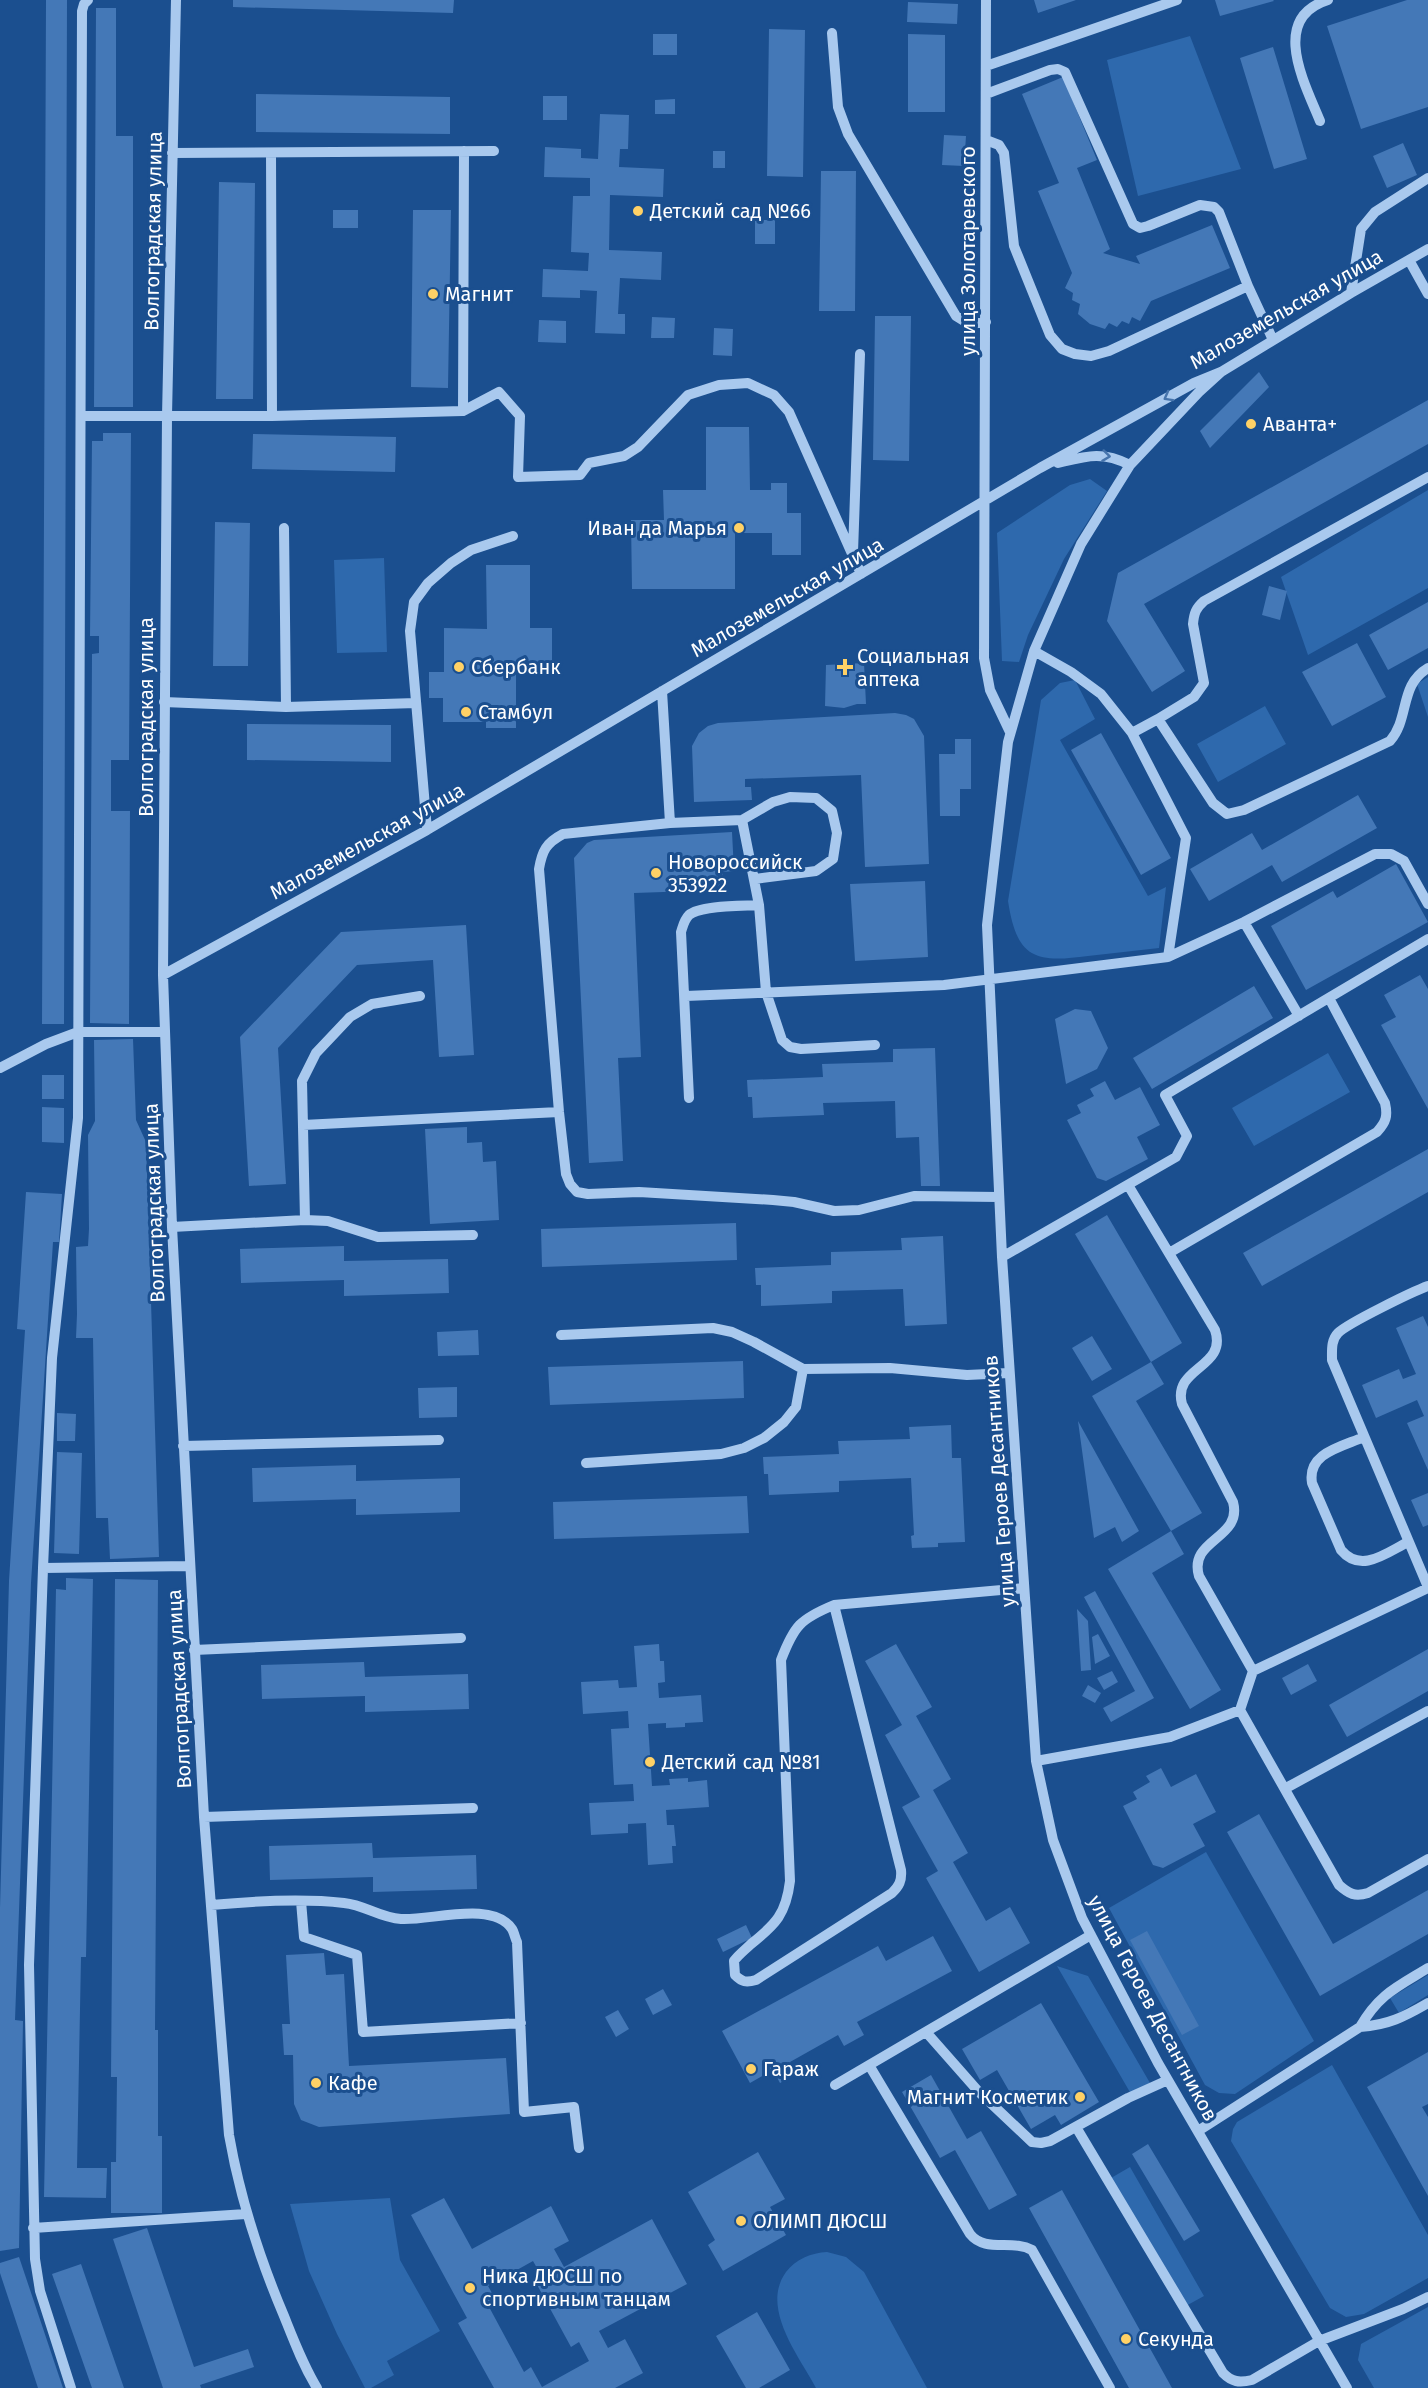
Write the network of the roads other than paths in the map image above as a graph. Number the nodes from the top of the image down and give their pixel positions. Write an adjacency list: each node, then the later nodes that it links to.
1 (88, 0): 26 (street)
2 (176, 0): 13 (street, Волгоградская улица)
3 (986, 0): 7 (street, улица Золотаревского)
4 (1178, 0): 7 (street)
5 (1328, 0): 9 (street)
6 (832, 33): 21 (street)
7 (986, 66): 8 (street, улица Золотаревского)
8 (986, 94): 10 (street, улица Золотаревского); 18 (street)
9 (1320, 121)
10 (986, 140): 18 (street); 21 (street, улица Золотаревского)
11 (464, 151): 12 (street); 14 (street); 25 (street)
12 (494, 151)
13 (172, 153): 14 (street); 27 (street, Волгоградская улица)
14 (271, 153): 28 (street)
15 (1428, 178): 19 (street)
16 (1428, 249): 17 (street, Малоземельская улица)
17 (1408, 260): 19 (street, Малоземельская улица); 20 (street)
18 (1248, 286): 22 (street)
19 (1351, 292): 22 (street, Малоземельская улица)
20 (1428, 294)
21 (986, 322): 32 (street, улица Золотаревского)
22 (1273, 340): 24 (street, Малоземельская улица)
23 (860, 354): 35 (street)
24 (1221, 372): 29 (street, улица Героев Десантников); 30 (street, Малоземельская улица, one-way to 30)
25 (463, 411): 28 (street); 35 (street)
26 (82, 416): 27 (street); 62 (street)
27 (167, 416): 28 (street); 40 (street, Волгоградская улица)
28 (272, 416)
29 (1130, 465): 30 (street, one-way to 29); 37 (street, улица Героев Десантников)
30 (1040, 468): 32 (street, Малоземельская улица)
31 (1428, 477): 43 (street)
32 (985, 502): 36 (street, Малоземельская улица); 44 (street)
33 (284, 528): 42 (street)
34 (513, 536): 41 (street)
35 (853, 557): 36 (street)
36 (861, 574): 39 (street, Малоземельская улица)
37 (1034, 651): 44 (street, улица Героев Десантников); 45 (street)
38 (1428, 668): 43 (street)
39 (662, 691): 47 (street); 48 (street, Малоземельская улица)
40 (164, 702): 42 (street); 55 (street, Волгоградская улица)
41 (416, 703): 42 (street); 48 (street)
42 (286, 707)
43 (1158, 719): 45 (street)
44 (1010, 732): 56 (street, улица Героев Десантников)
45 (1132, 732): 54 (street)
46 (742, 820): 47 (street); 49 (street); 49 (street)
47 (670, 824): 67 (street)
48 (427, 830): 55 (street, Малоземельская улица)
49 (755, 879): 51 (street)
50 (1428, 904): 52 (street)
51 (759, 905): 57 (street); 59 (street)
52 (1244, 922): 54 (street); 61 (street)
53 (1428, 939): 60 (street)
54 (1168, 957): 56 (street)
55 (163, 975): 63 (street, Волгоградская улица)
56 (988, 981): 57 (street); 70 (street, улица Героев Десантников)
57 (766, 992): 59 (street); 64 (street)
58 (420, 996): 68 (street)
59 (686, 996): 66 (street)
60 (1329, 998): 61 (street); 74 (street)
61 (1299, 1016): 69 (street)
62 (78, 1032): 63 (street); 65 (street); 86 (street)
63 (165, 1032): 72 (street, Волгоградская улица)
64 (875, 1045)
65 (0, 1068)
66 (689, 1098)
67 (559, 1112): 68 (street); 70 (street)
68 (303, 1125): 71 (street)
69 (1128, 1185): 74 (street); 75 (street)
70 (999, 1197): 75 (street, улица Героев Десантников)
71 (305, 1220): 72 (street); 73 (street)
72 (172, 1227): 82 (street, Волгоградская улица)
73 (473, 1235)
74 (1169, 1253): 92 (street)
75 (1002, 1257): 79 (street, улица Героев Десантников)
76 (1428, 1286): 80 (street)
77 (561, 1335): 78 (street)
78 (803, 1369): 79 (street); 83 (street)
79 (1009, 1373): 88 (street, улица Героев Десантников)
80 (1364, 1437): 84 (street); 84 (street)
81 (439, 1440): 82 (street)
82 (183, 1446): 85 (street, Волгоградская улица)
83 (586, 1463)
84 (1408, 1542): 87 (street)
85 (190, 1566): 86 (street); 91 (street, Волгоградская улица)
86 (43, 1568): 115 (street)
87 (1428, 1587): 92 (street)
88 (1024, 1588): 89 (street); 95 (street, улица Героев Десантников)
89 (834, 1605): 89 (street)
90 (462, 1638): 91 (street)
91 (194, 1650): 98 (street, Волгоградская улица)
92 (1253, 1671): 93 (street)
93 (1240, 1710): 95 (street); 96 (street)
94 (1428, 1711): 96 (street)
95 (1036, 1761): 102 (street, улица Героев Десантников)
96 (1287, 1788): 99 (street)
97 (472, 1808): 98 (street)
98 (204, 1817): 101 (street, Волгоградская улица)
99 (1428, 1859)
100 (301, 1901): 101 (street); 105 (street); 105 (street)
101 (210, 1905): 114 (street, Волгоградская улица)
102 (1091, 1935): 107 (street); 109 (street, улица Героев Десантников)
103 (1428, 1968): 106 (street)
104 (1428, 2003): 106 (street)
105 (521, 2023): 113 (street)
106 (1360, 2027): 112 (street)
107 (926, 2032): 108 (street); 111 (street)
108 (869, 2065): 110 (street); 120 (street)
109 (1168, 2080): 111 (street); 112 (street, улица Героев Десантников)
110 (835, 2085)
111 (1076, 2127): 117 (street)
112 (1198, 2131): 117 (street, улица Героев Десантников)
113 (579, 2148)
114 (246, 2214): 115 (street); 119 (street, Волгоградская улица)
115 (33, 2228): 118 (street)
116 (1428, 2297): 117 (street)
117 (1320, 2341): 121 (street, улица Героев Десантников)
118 (71, 2388)
119 (316, 2388)
120 (1110, 2388)
121 (1347, 2388)

